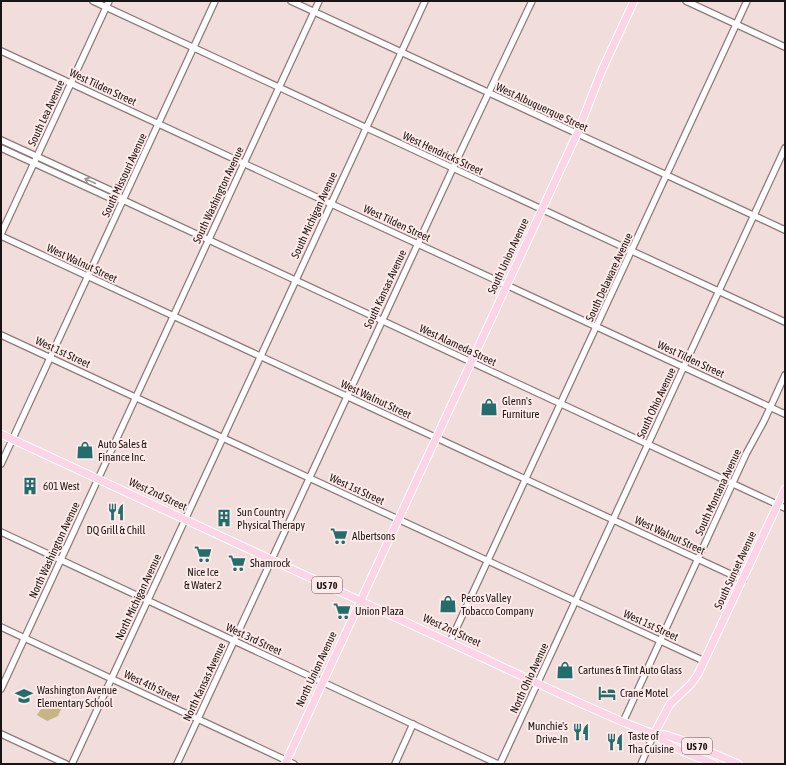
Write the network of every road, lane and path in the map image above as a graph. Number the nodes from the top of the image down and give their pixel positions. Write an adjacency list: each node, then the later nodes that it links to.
1 (93, 1): 11 (street, West Hendricks Street)
2 (109, 1): 11 (street, South Lea Avenue)
3 (215, 1): 15 (street, South Missouri Avenue)
4 (291, 1): 12 (street, West Albuquerque Street)
5 (319, 1): 12 (street, South Washington Avenue)
6 (425, 1): 17 (street, South Michigan Avenue)
7 (532, 1): 20 (street, South Kansas Avenue)
8 (634, 1): 23 (main road, South Union Avenue)
9 (686, 1): 13 (street)
10 (748, 1): 13 (street, South Delaware Avenue)
11 (106, 7): 15 (street, West Hendricks Street); 18 (street, South Lea Avenue)
12 (314, 12): 17 (street, West Albuquerque Street); 19 (street, South Washington Avenue)
13 (737, 25): 14 (street); 31 (street, South Delaware Avenue)
14 (785, 47)
15 (194, 48): 19 (street, West Hendricks Street); 21 (street, South Missouri Avenue)
16 (1, 51): 18 (street, West Tilden Street)
17 (401, 52): 20 (street, West Albuquerque Street); 22 (street, South Michigan Avenue)
18 (71, 83): 21 (street, West Tilden Street); 27 (street, South Lea Avenue)
19 (279, 88): 22 (street, West Hendricks Street); 29 (street, South Washington Avenue)
20 (488, 93): 23 (street, West Albuquerque Street); 30 (street, South Kansas Avenue)
21 (159, 123): 29 (street, West Tilden Street); 32 (street, South Missouri Avenue)
22 (366, 128): 30 (street, West Hendricks Street); 33 (street, South Michigan Avenue)
23 (577, 134): 31 (street, West Albuquerque Street); 34 (main road, South Union Avenue)
24 (1, 140): 27 (street, West Alameda Street)
25 (1, 148): 28 (street, West Alameda Street)
26 (785, 148): 35 (street, South Ohio Avenue)
27 (37, 156): 28 (street, South Lea Avenue); 32 (street, West Alameda Street, one-way to 27)
28 (34, 163): 32 (street, West Alameda Street); 37 (street, South Lea Avenue)
29 (244, 163): 33 (street, West Tilden Street); 38 (street, South Washington Avenue)
30 (453, 168): 34 (street, West Hendricks Street); 39 (street, South Kansas Avenue)
31 (666, 175): 35 (street, West Albuquerque Street); 40 (street, South Delaware Avenue)
32 (123, 200): 38 (street, West Alameda Street); 41 (street, South Missouri Avenue)
33 (330, 203): 39 (street, West Tilden Street); 42 (street, South Michigan Avenue)
34 (541, 209): 40 (street, West Hendricks Street); 43 (main road, South Union Avenue)
35 (754, 216): 36 (street, West Albuquerque Street); 44 (street, South Ohio Avenue)
36 (785, 230)
37 (1, 235): 41 (street, West Walnut Street)
38 (208, 240): 42 (street, West Alameda Street); 45 (street, South Washington Avenue)
39 (418, 243): 43 (street, West Tilden Street); 46 (street, South Kansas Avenue)
40 (632, 251): 44 (street, West Hendricks Street); 48 (street, South Delaware Avenue)
41 (88, 277): 45 (street, West Walnut Street); 51 (street, South Missouri Avenue)
42 (295, 280): 46 (street, West Alameda Street); 50 (street, South Michigan Avenue)
43 (506, 284): 48 (street, West Tilden Street); 52 (main road, South Union Avenue)
44 (718, 291): 47 (street, West Hendricks Street); 53 (street, South Ohio Avenue)
45 (173, 316): 50 (street, West Walnut Street); 56 (street, South Washington Avenue)
46 (382, 321): 52 (street, West Alameda Street); 55 (street, South Kansas Avenue)
47 (785, 322)
48 (596, 326): 53 (street, West Tilden Street); 57 (street, South Delaware Avenue)
49 (1, 335): 51 (street, West 1st Street)
50 (260, 356): 55 (street, West Walnut Street); 61 (street, South Michigan Avenue)
51 (50, 358): 56 (street, West 1st Street); 63 (street, South Missouri Avenue)
52 (470, 362): 57 (street, West Alameda Street); 62 (main road, South Union Avenue)
53 (683, 367): 58 (street, West Tilden Street); 64 (street, South Ohio Avenue)
54 (785, 375): 58 (street, South Montana Avenue)
55 (347, 396): 62 (street, West Walnut Street); 66 (street, South Kansas Avenue)
56 (136, 397): 61 (street, West 1st Street); 67 (street, North Washington Avenue)
57 (561, 404): 64 (street, West Alameda Street); 68 (street, South Delaware Avenue)
58 (770, 407): 59 (street, West Tilden Street); 69 (street, South Montana Avenue)
59 (785, 414)
60 (1, 434): 63 (main road, West 2nd Street / US 70)
61 (223, 438): 66 (street, West 1st Street); 72 (street, North Michigan Avenue)
62 (436, 438): 68 (street, West Walnut Street); 73 (main road, South Union Avenue)
63 (13, 439): 65 (street, South Missouri Avenue); 67 (main road, West 2nd Street / US 70)
64 (648, 444): 69 (street, West Alameda Street); 74 (street, South Ohio Avenue)
65 (1, 464)
66 (309, 477): 73 (street, West 1st Street); 76 (street, North Kansas Avenue)
67 (98, 478): 72 (main road, West 2nd Street / US 70); 78 (street, North Washington Avenue)
68 (526, 480): 74 (street, West Walnut Street); 79 (street, South Delaware Avenue)
69 (732, 483): 71 (street, West Alameda Street); 77 (street, South Montana Avenue)
70 (785, 489): 71 (main road, South Sunset Avenue)
71 (782, 506): 80 (main road, South Sunset Avenue)
72 (185, 519): 76 (main road, West 2nd Street / US 70); 81 (street, North Michigan Avenue)
73 (398, 519): 79 (street, West 1st Street); 82 (main road, North Union Avenue)
74 (613, 520): 77 (street, West Walnut Street); 83 (street, South Ohio Avenue)
75 (1, 532): 78 (street, West 3rd Street)
76 (272, 559): 82 (main road, West 2nd Street / US 70); 86 (street, North Kansas Avenue)
77 (698, 559): 80 (street, West Walnut Street); 87 (street, South Montana Avenue)
78 (61, 560): 81 (street, West 3rd Street); 85 (street, North Washington Avenue)
79 (488, 561): 83 (street, West 1st Street); 88 (street, South Delaware Avenue)
80 (742, 580): 89 (main road, South Sunset Avenue)
81 (147, 600): 86 (street, West 3rd Street); 90 (street, North Michigan Avenue)
82 (360, 600): 88 (main road, West 2nd Street / US 70); 91 (main road, North Union Avenue)
83 (575, 601): 87 (street, West 1st Street); 92 (street, North Ohio Avenue)
84 (1, 627): 85 (street, West 4th Street)
85 (25, 638): 90 (street, West 4th Street); 93 (street, North Washington Avenue)
86 (234, 640): 91 (street, West 3rd Street); 94 (street, North Kansas Avenue)
87 (660, 640): 89 (street, West 1st Street); 95 (street, South Montana Avenue)
88 (450, 642): 92 (main road, West 2nd Street / US 70)
89 (704, 661): 98 (main road, South Sunset Avenue)
90 (112, 678): 94 (street, West 4th Street); 101 (street, North Michigan Avenue)
91 (323, 682): 96 (street, West 3rd Street); 99 (main road, North Union Avenue)
92 (538, 683): 95 (main road, West 2nd Street / US 70); 105 (street, North Ohio Avenue)
93 (1, 689)
94 (198, 719): 99 (street, West 4th Street); 102 (street, North Kansas Avenue)
95 (622, 722): 98 (main road, West 2nd Street / US 70)
96 (413, 724): 104 (street); 105 (street, West 3rd Street)
97 (1, 734): 100 (street)
98 (654, 734): 106 (street); 107 (main road, West 2nd Street / US 70); 108 (main road, West 2nd Street / US 70)
99 (286, 762): 103 (street, West 4th Street)
100 (66, 764)
101 (72, 764)
102 (177, 764)
103 (294, 764)
104 (395, 764)
105 (499, 764)
106 (641, 764)
107 (714, 764)
108 (738, 764)

